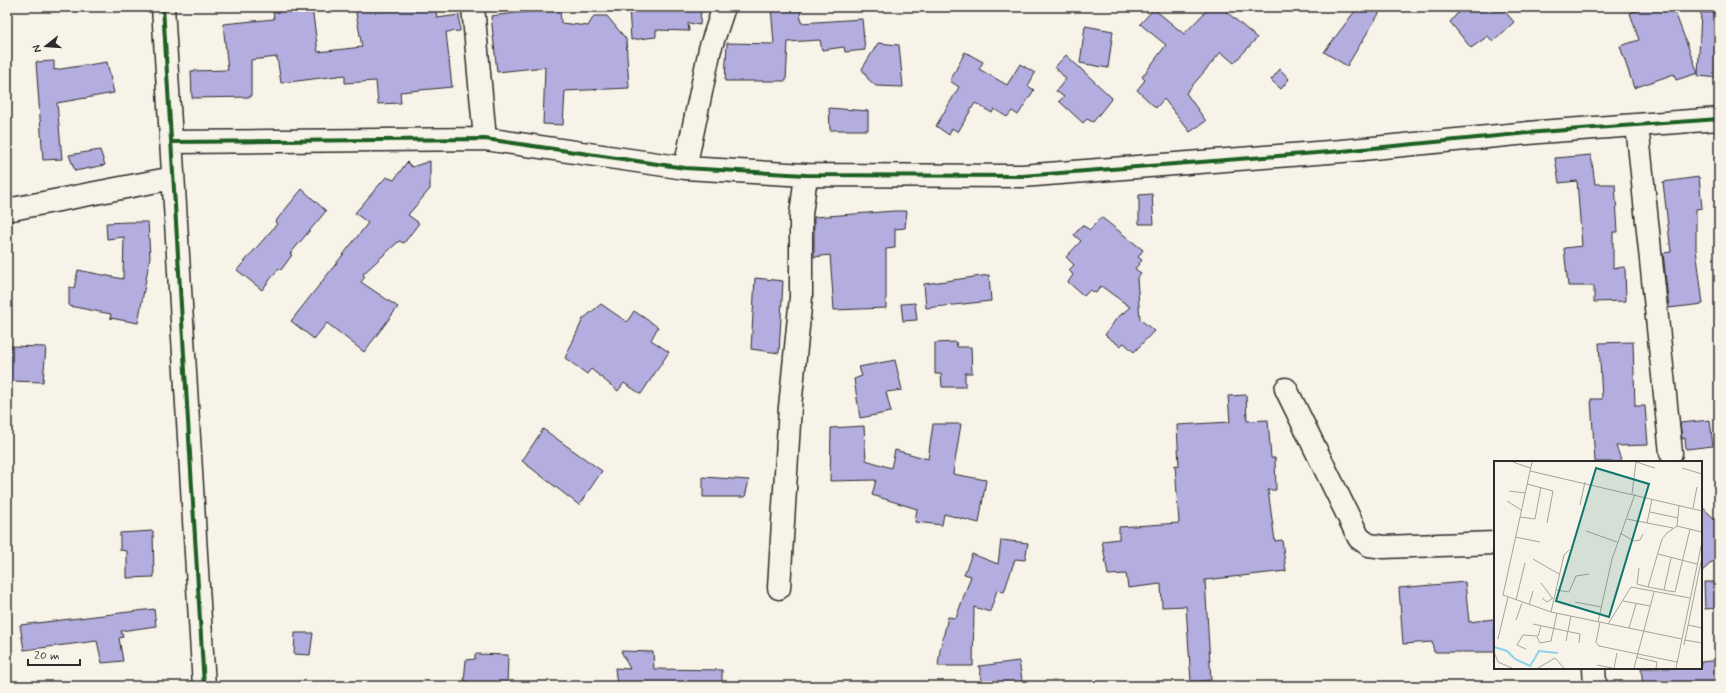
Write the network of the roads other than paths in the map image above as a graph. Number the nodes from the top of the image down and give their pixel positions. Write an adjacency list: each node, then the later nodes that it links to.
1 (163, 7): 7 (street)
2 (473, 7): 6 (street)
3 (724, 7): 8 (street)
4 (1719, 120): 5 (street)
5 (1637, 125): 9 (street); 13 (street)
6 (485, 139): 7 (street); 8 (street)
7 (171, 142): 10 (street)
8 (686, 168): 9 (street)
9 (806, 175): 15 (street)
10 (173, 178): 11 (street); 17 (street)
11 (7, 210)
12 (1286, 389): 14 (street)
13 (1671, 453)
14 (1494, 543)
15 (779, 588)
16 (1594, 669): 18 (street)
17 (204, 686)
18 (1595, 686)

